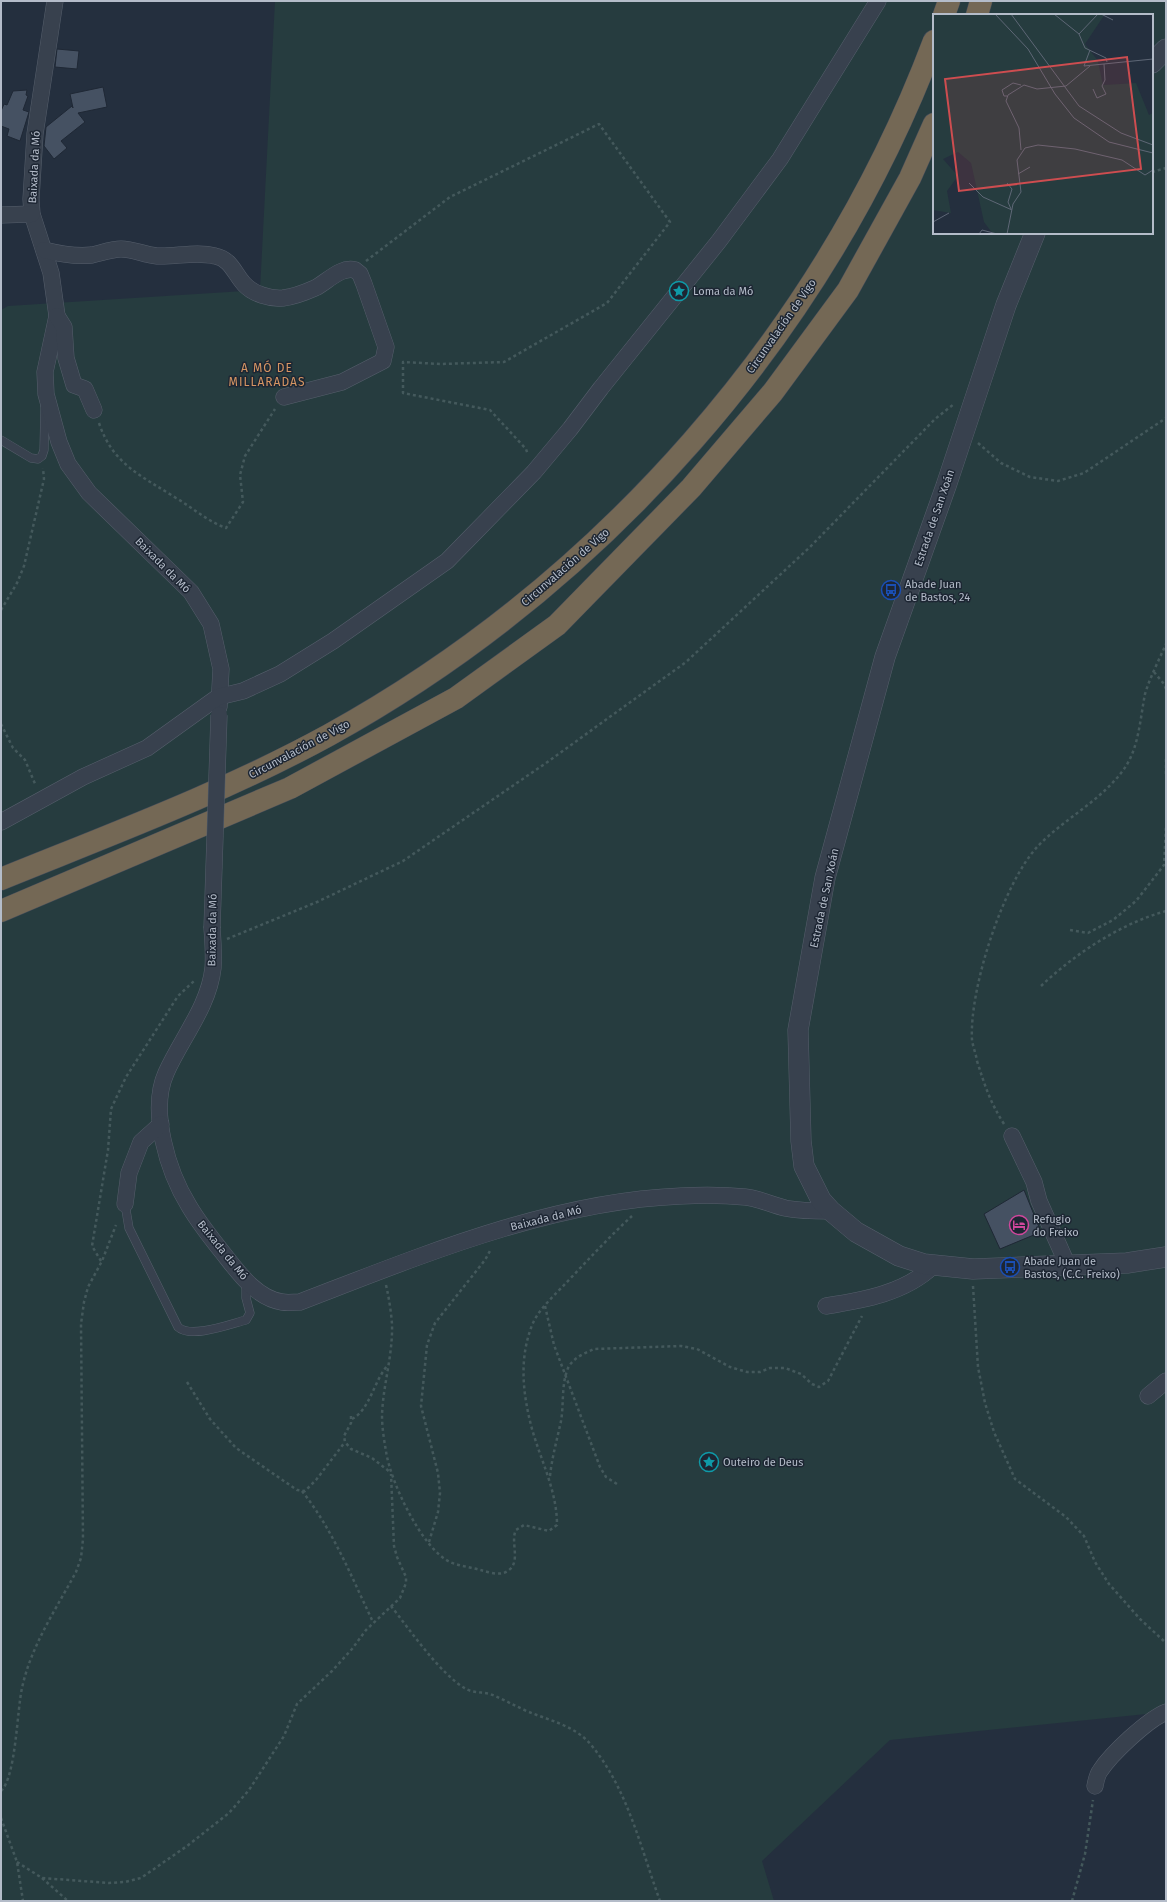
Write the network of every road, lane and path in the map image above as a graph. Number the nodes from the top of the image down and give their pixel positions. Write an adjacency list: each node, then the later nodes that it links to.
1 (56, 1): 13 (street, Baixada da Mó)
2 (878, 1): 27 (street)
3 (949, 1): 5 (highway)
4 (981, 1): 6 (highway)
5 (944, 14)
6 (976, 14)
7 (933, 43): 39 (highway, Circunvalación de Vigo)
8 (1166, 49): 9 (street)
9 (1153, 62)
10 (933, 126): 40 (highway)
11 (1166, 168): 12 (path)
12 (1153, 172)
13 (32, 214): 14 (street); 16 (street, Baixada da Mó)
14 (1, 215)
15 (1035, 234): 24 (street, Estrada de San Xoán)
16 (44, 250): 17 (street); 18 (street, Baixada da Mó)
17 (355, 270): 20 (street); 27 (path)
18 (57, 316): 19 (street, Baixada da Mó); 22 (street)
19 (46, 394): 26 (lane); 32 (street, Baixada da Mó)
20 (284, 397): 22 (path)
21 (958, 401): 43 (path)
22 (94, 410)
23 (1166, 418): 24 (path)
24 (963, 432): 50 (street, Estrada de San Xoán)
25 (1, 440): 26 (lane)
26 (42, 456): 28 (path)
27 (534, 472): 32 (street)
28 (1, 610)
29 (1166, 644): 30 (path)
30 (1154, 672): 31 (path); 47 (path)
31 (1166, 689)
32 (218, 697): 36 (street); 43 (street, Baixada da Mó, bridge)
33 (1, 724): 36 (path)
34 (1166, 759): 35 (path)
35 (1166, 776)
36 (41, 800): 37 (street)
37 (1, 822)
38 (1166, 826): 42 (path)
39 (1, 879)
40 (1, 911)
41 (1166, 911): 45 (path)
42 (1070, 930)
43 (213, 945): 46 (street, Baixada da Mó)
44 (195, 979): 53 (path)
45 (1041, 986)
46 (161, 1124): 49 (street); 58 (street, Baixada da Mó)
47 (1012, 1136): 55 (street)
48 (640, 1199): 50 (street, Baixada da Mó); 51 (street, Baixada da Mó); 60 (path)
49 (125, 1204): 53 (path); 58 (lane)
50 (831, 1211): 54 (street, Estrada de San Xoán)
51 (497, 1231): 57 (street, Baixada da Mó); 72 (path)
52 (1166, 1257): 55 (street, Estrada de San Xoán)
53 (102, 1261): 78 (path)
54 (933, 1266): 56 (street, Estrada de San Xoán); 59 (street)
55 (1068, 1266): 56 (street, Estrada de San Xoán)
56 (973, 1269): 75 (path)
57 (380, 1271): 58 (street, Baixada da Mó); 62 (path)
58 (246, 1280)
59 (872, 1298): 61 (street); 63 (path)
60 (545, 1305): 63 (path); 69 (path)
61 (826, 1306)
62 (389, 1364): 67 (path); 68 (path)
63 (566, 1376): 69 (path); 70 (path)
64 (1166, 1381): 66 (street)
65 (187, 1382): 71 (path)
66 (1148, 1396)
67 (345, 1442): 68 (path); 71 (path)
68 (391, 1472): 72 (path); 73 (path)
69 (549, 1479): 72 (path)
70 (617, 1484)
71 (302, 1491): 74 (path)
72 (429, 1542)
73 (390, 1606): 74 (path); 84 (path)
74 (374, 1622): 81 (path)
75 (1166, 1643)
76 (1166, 1712): 77 (street)
77 (1095, 1786): 85 (path)
78 (1, 1791)
79 (1, 1818): 80 (path)
80 (17, 1862): 81 (path); 82 (path)
81 (42, 1878): 83 (path)
82 (23, 1901)
83 (68, 1901)
84 (659, 1901)
85 (1072, 1901)

